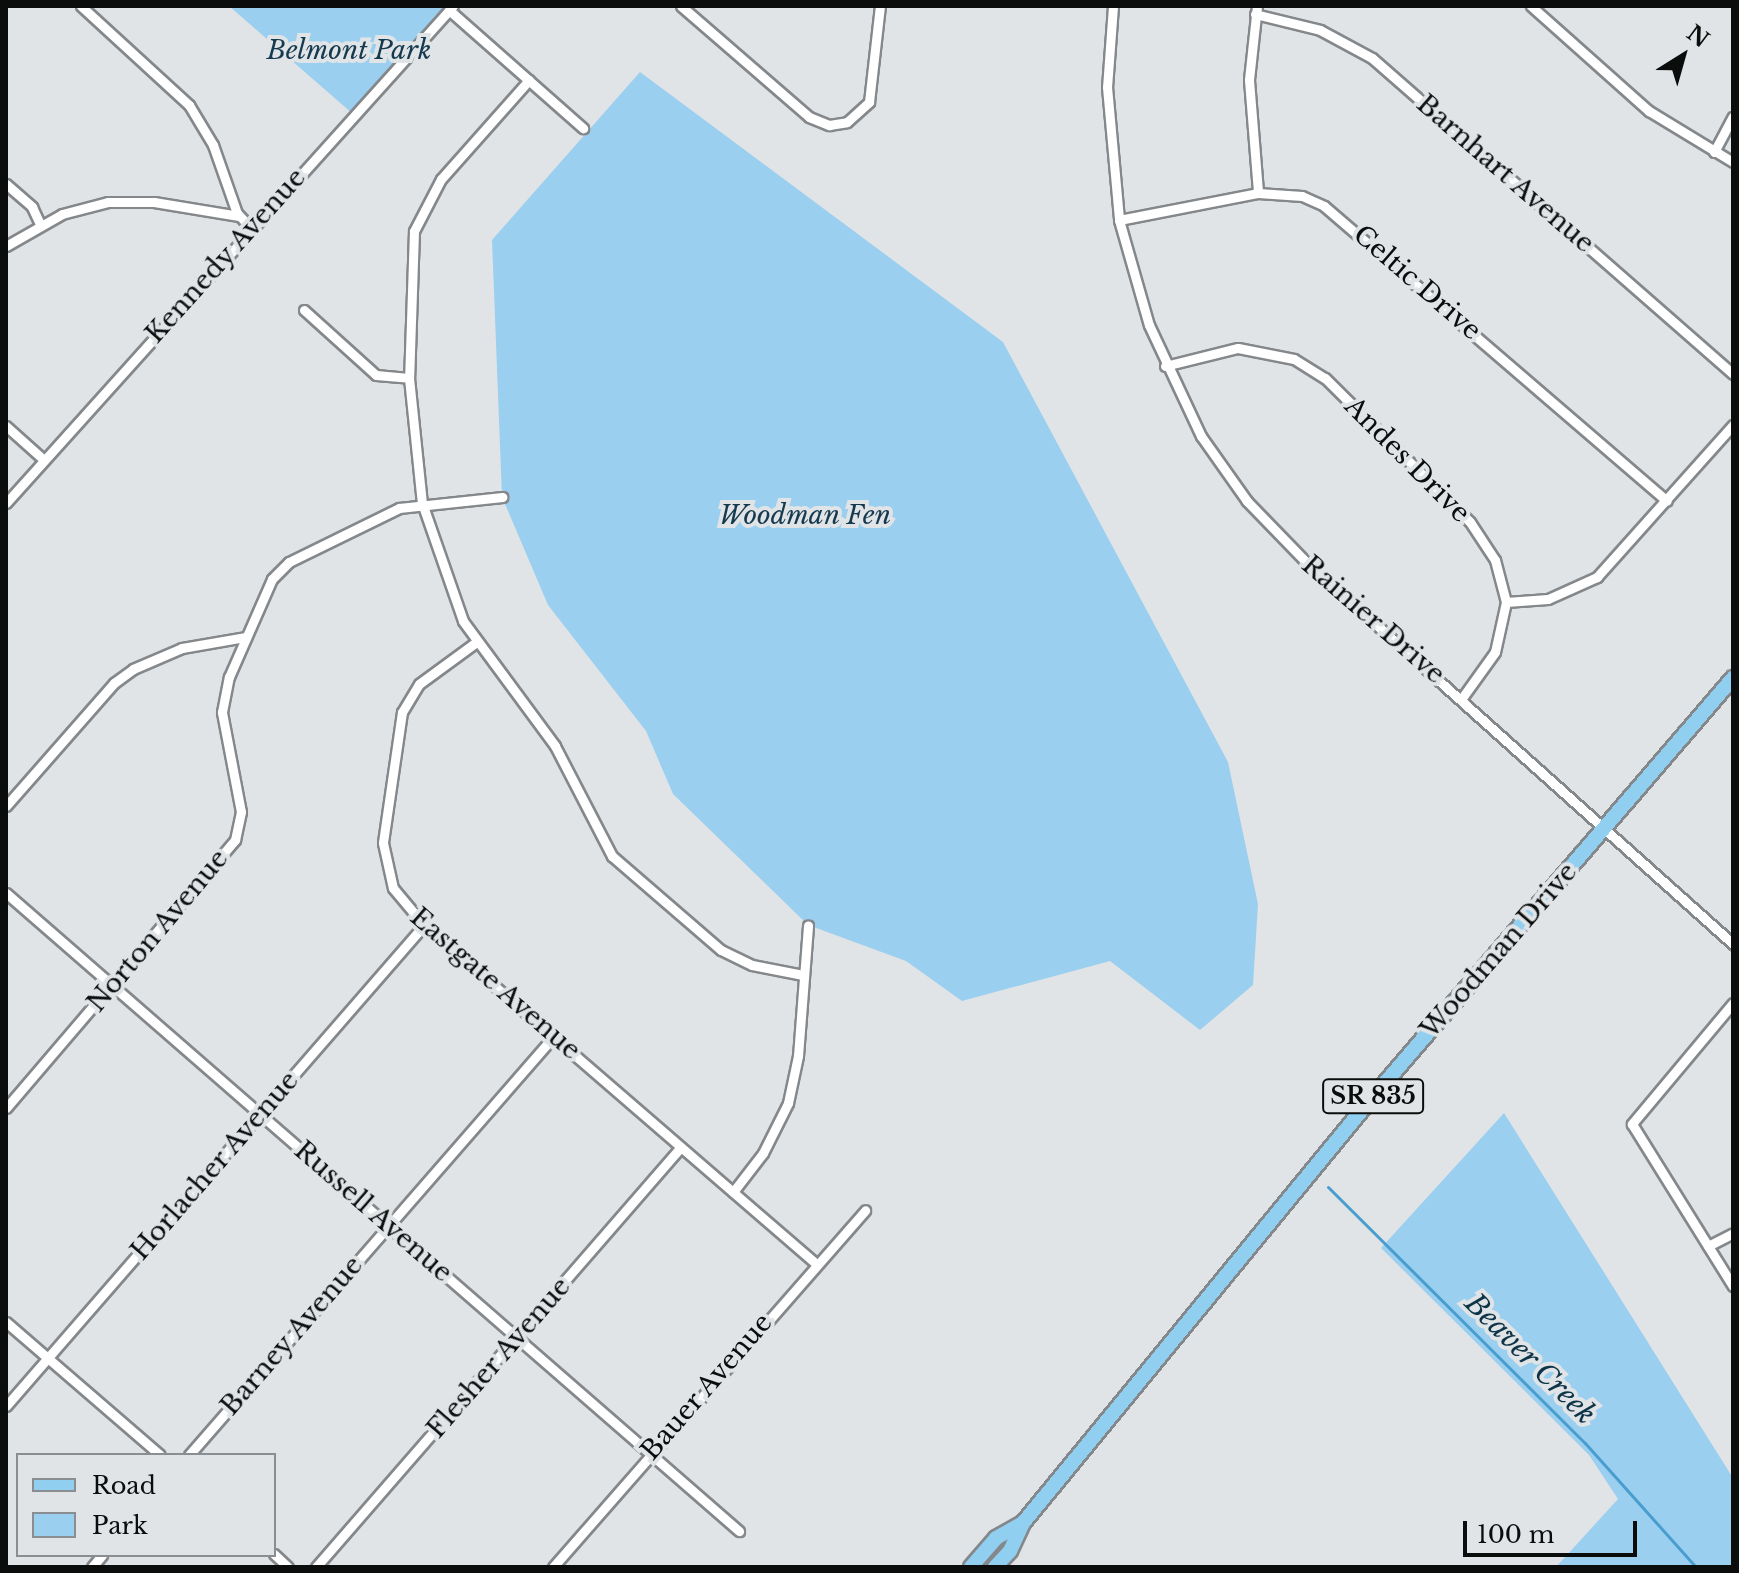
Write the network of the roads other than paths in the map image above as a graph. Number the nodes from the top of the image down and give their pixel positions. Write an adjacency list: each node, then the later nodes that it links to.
1 (81, 6): 15 (street)
2 (681, 6): 3 (street)
3 (880, 6)
4 (1113, 6): 16 (street, Rainier Drive)
5 (1531, 6): 11 (street)
6 (451, 8): 8 (street); 18 (street, Kennedy Avenue)
7 (1256, 10): 14 (street); 22 (street, Barnhart Avenue)
8 (529, 80): 10 (street); 23 (street)
9 (1733, 117): 11 (street)
10 (583, 128)
11 (1714, 152): 12 (street)
12 (1733, 162)
13 (6, 184): 17 (street)
14 (1258, 193): 16 (street, Celtic Drive); 28 (street, Celtic Drive)
15 (239, 216): 17 (street); 18 (street)
16 (1119, 220): 21 (street, Rainier Drive)
17 (40, 224): 19 (street)
18 (251, 228): 26 (street, Kennedy Avenue)
19 (6, 246)
20 (304, 310): 23 (street)
21 (1165, 366): 31 (street, Andes Drive); 35 (street, Rainier Drive)
22 (1733, 374)
23 (409, 378): 30 (street)
24 (1733, 425): 28 (street)
25 (6, 426): 26 (street)
26 (44, 460): 29 (street, Kennedy Avenue)
27 (502, 497): 30 (street, Norton Avenue)
28 (1667, 501): 31 (street)
29 (6, 503)
30 (422, 503): 32 (street, Norton Avenue); 33 (street)
31 (1506, 602): 35 (street, Andes Drive)
32 (246, 637): 36 (street); 43 (street, Norton Avenue)
33 (475, 643): 39 (street, Eastgate Avenue); 42 (street)
34 (1733, 678): 37 (main road, Woodman Drive / SR 835)
35 (1462, 698): 37 (street, Rainier Drive)
36 (6, 806)
37 (1606, 828): 41 (street, Rainier Drive); 63 (main road, Woodman Drive / SR 835)
38 (6, 893): 43 (street, Russell Avenue)
39 (424, 925): 45 (street, Eastgate Avenue); 47 (street, Horlacher Avenue)
40 (808, 925): 42 (street)
41 (1733, 944)
42 (803, 975): 49 (street)
43 (113, 985): 46 (street, Norton Avenue); 47 (street, Russell Avenue)
44 (1733, 1003): 53 (street)
45 (554, 1036): 48 (street, Eastgate Avenue); 51 (street, Barney Avenue)
46 (6, 1108)
47 (261, 1115): 51 (street, Russell Avenue); 58 (street, Horlacher Avenue)
48 (681, 1147): 49 (street, Eastgate Avenue); 57 (street, Flesher Avenue)
49 (733, 1192): 54 (street, Eastgate Avenue)
50 (865, 1210): 54 (street, Bauer Avenue)
51 (388, 1225): 57 (street, Russell Avenue); 61 (street, Barney Avenue)
52 (1733, 1233): 53 (street)
53 (1708, 1246): 55 (street)
54 (814, 1262): 62 (street, Bauer Avenue)
55 (1733, 1286)
56 (6, 1322): 58 (street)
57 (516, 1337): 62 (street, Russell Avenue); 65 (street, Flesher Avenue)
58 (47, 1358): 59 (street, Horlacher Avenue); 60 (street)
59 (6, 1406)
60 (158, 1453)
61 (191, 1453)
62 (650, 1454): 64 (street, Russell Avenue); 66 (street, Bauer Avenue)
63 (1023, 1523): 67 (main road, Woodman Drive / SR 835); 68 (main road, Woodman Drive / SR 835)
64 (739, 1531)
65 (316, 1567)
66 (553, 1567)
67 (971, 1567)
68 (995, 1567)

